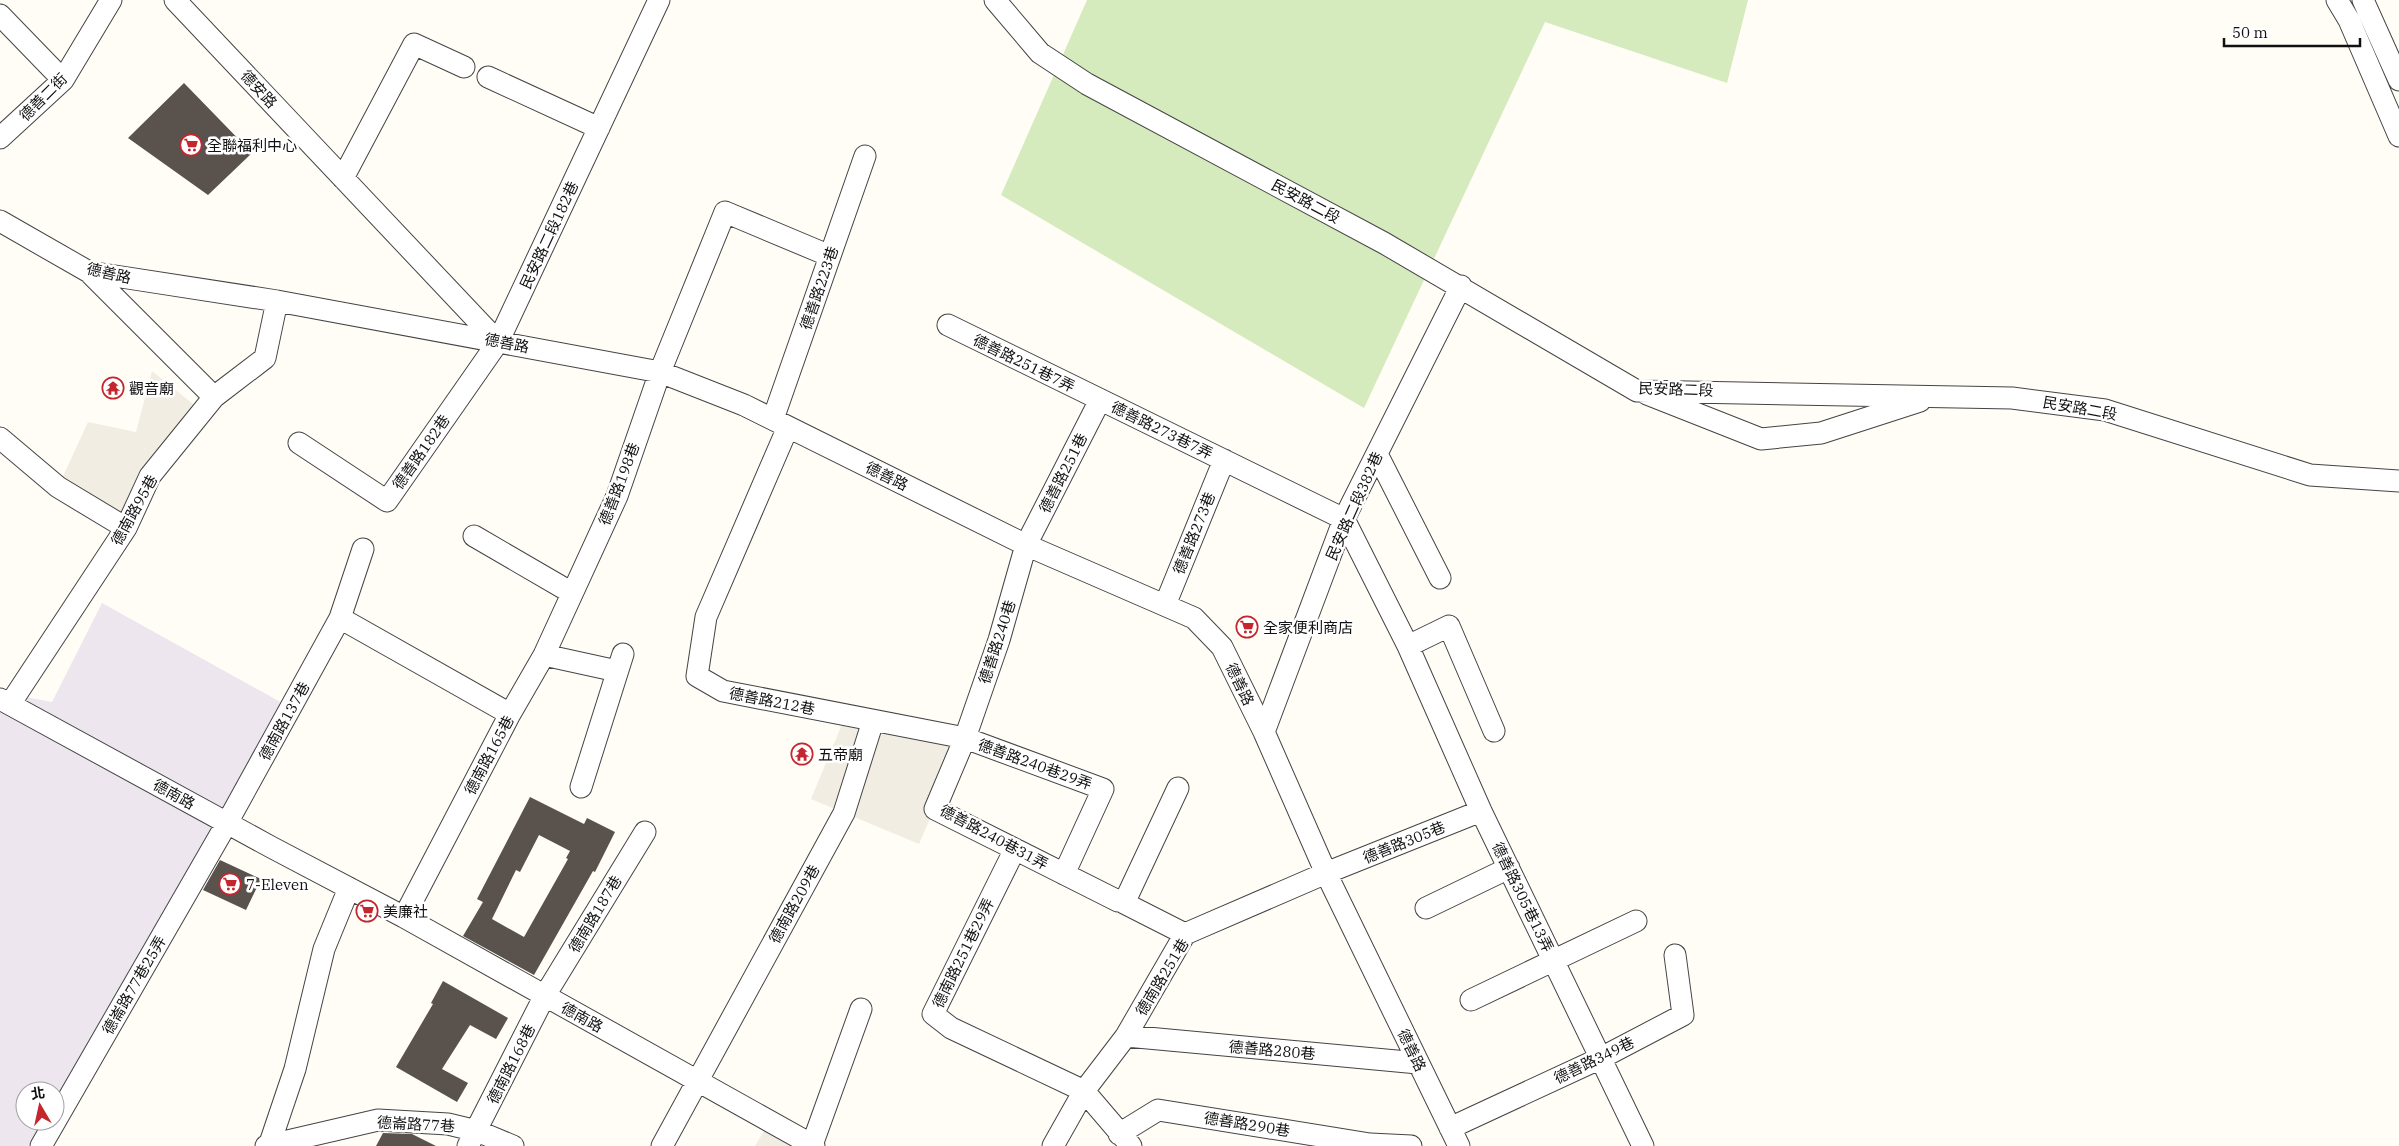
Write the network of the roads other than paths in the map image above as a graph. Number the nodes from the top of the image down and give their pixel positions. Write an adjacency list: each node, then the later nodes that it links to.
1 (111, 0): 10 (street, 德善二街)
2 (174, 0): 16 (street, 德安路)
3 (994, 0): 20 (street, 民安路二段)
4 (2338, 0): 13 (street)
5 (2363, 0): 11 (street)
6 (657, 1): 12 (street, 民安路二段182巷)
7 (0, 15): 10 (street)
8 (464, 67): 16 (street)
9 (488, 77): 12 (street)
10 (64, 80): 14 (street, 德善二街)
11 (2399, 80)
12 (599, 128): 23 (street, 民安路二段182巷)
13 (2399, 136)
14 (0, 138)
15 (865, 156): 18 (street, 德善路223巷)
16 (343, 178): 23 (street, 德安路)
17 (0, 222): 19 (street, 德善路)
18 (830, 256): 24 (street, 德善路198巷); 29 (street, 德善路223巷)
19 (89, 272): 21 (street, 德善路); 27 (street)
20 (1461, 286): 25 (street, 民安路二段); 32 (street, 民安路二段382巷)
21 (276, 301): 23 (street, 德善路); 27 (street, 德南路95巷)
22 (948, 325): 28 (street, 德善路251巷7弄)
23 (498, 342): 24 (street, 德善路); 31 (street, 德善路182巷)
24 (660, 372): 29 (street, 德善路); 41 (street, 德善路198巷)
25 (1637, 391): 26 (street, 民安路二段); 26 (street)
26 (1936, 396): 34 (street, 民安路二段)
27 (214, 397): 36 (street, 德南路95巷)
28 (1100, 400): 33 (street, 德善路273巷7弄); 38 (street, 德善路251巷)
29 (780, 423): 38 (street, 德善路); 48 (street, 德善路212巷)
30 (0, 438): 36 (street)
31 (299, 443)
32 (1377, 454): 35 (street, 民安路二段382巷); 40 (street)
33 (1224, 460): 35 (street, 德善路273巷7弄); 42 (street, 德善路273巷)
34 (2399, 481)
35 (1344, 519): 44 (street, 德善路305巷13弄); 50 (street, 民安路二段382巷)
36 (126, 528): 46 (street, 德南路95巷)
37 (474, 536): 41 (street)
38 (1026, 545): 42 (street, 德善路); 51 (street, 德善路240巷)
39 (363, 549): 43 (street, 德南路137巷)
40 (1440, 578)
41 (572, 593): 45 (street, 德南路165巷)
42 (1165, 605): 50 (street, 德善路)
43 (340, 618): 47 (street); 55 (street, 德南路137巷)
44 (1408, 646): 49 (street); 54 (street, 德善路305巷13弄)
45 (544, 655): 47 (street, 德南路165巷); 52 (street)
46 (5, 701): 55 (street, 德南路)
47 (510, 714): 64 (street, 德南路165巷)
48 (874, 721): 51 (street, 德善路212巷); 75 (street, 德南路209巷)
49 (1494, 731)
50 (1264, 732): 59 (street, 德善路)
51 (965, 738): 57 (street, 德善路240巷31弄); 60 (street, 德善路240巷29弄)
52 (581, 788)
53 (1178, 788): 66 (street)
54 (1481, 811): 58 (street, 德善路305巷13弄); 59 (street, 德善路305巷)
55 (227, 823): 61 (street, 德南路); 81 (street, 德崙路77巷25弄)
56 (645, 832): 69 (street, 德南路187巷)
57 (1015, 849): 60 (street, 德善路240巷31弄); 76 (street, 德南路251巷29弄)
58 (1509, 868): 63 (street); 68 (street, 德善路305巷13弄)
59 (1326, 873): 66 (street, 德南路251巷); 74 (street, 德善路)
60 (1064, 874): 62 (street, 德善路240巷31弄)
61 (349, 888): 64 (street, 德南路); 82 (street)
62 (1118, 901)
63 (1426, 908)
64 (404, 917): 69 (street, 德南路)
65 (1636, 921): 68 (street)
66 (1185, 934): 72 (street, 德南路251巷)
67 (1675, 955): 73 (street, 德善路349巷)
68 (1554, 960): 70 (street); 73 (street, 德善路305巷13弄)
69 (544, 997): 75 (street, 德南路); 78 (street, 德南路168巷)
70 (1471, 1000)
71 (861, 1009): 85 (street)
72 (1126, 1036): 74 (street, 德善路280巷); 76 (street, 德南路251巷)
73 (1601, 1058): 77 (street, 德善路349巷); 88 (street, 德善路305巷13弄)
74 (1418, 1063): 77 (street, 德善路)
75 (697, 1080): 84 (street, 德南路209巷); 85 (street, 德南路)
76 (1084, 1091): 79 (street); 86 (street, 德南路251巷)
77 (1454, 1137)
78 (473, 1138): 82 (street, 德崙路77巷); 83 (street, 德崙路77巷)
79 (1125, 1140): 80 (street, 德善路290巷)
80 (1370, 1145): 87 (street, 德善路290巷)
81 (41, 1146)
82 (268, 1146)
83 (513, 1146)
84 (662, 1146)
85 (813, 1146)
86 (1053, 1146)
87 (1411, 1146)
88 (1643, 1146)

